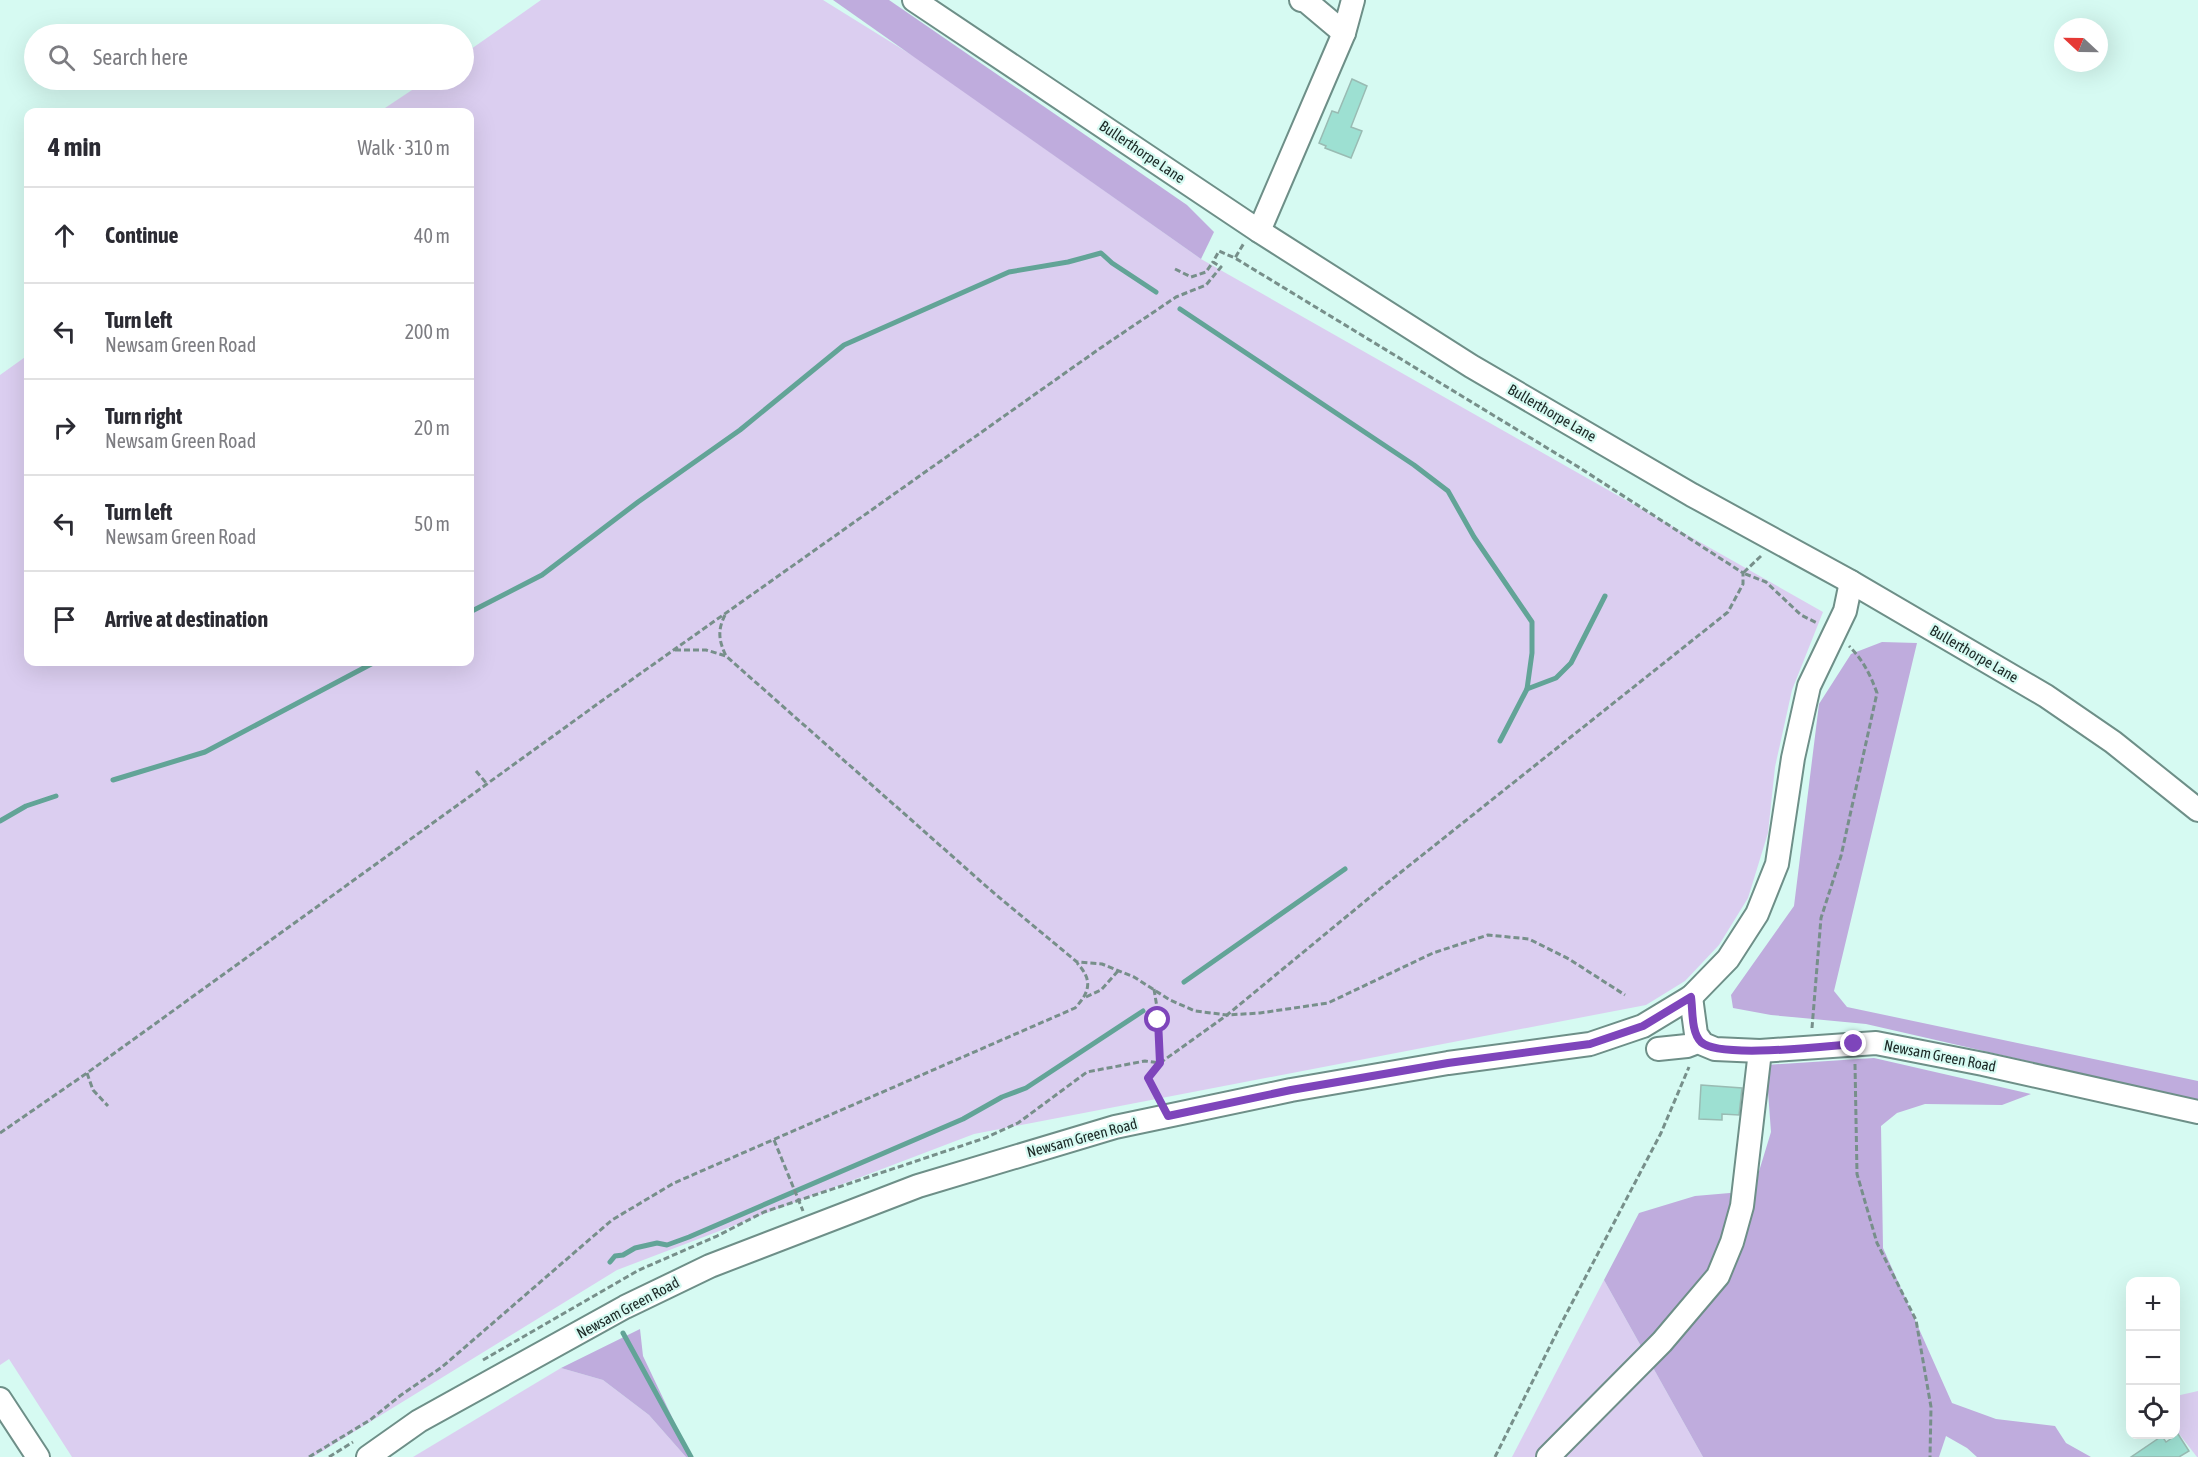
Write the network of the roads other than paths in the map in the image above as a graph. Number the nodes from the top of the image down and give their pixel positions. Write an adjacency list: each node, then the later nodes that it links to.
1 (914, 0): 5 (street, Bullerthorpe Lane)
2 (1301, 0): 4 (street)
3 (1353, 0): 4 (street)
4 (1344, 33): 5 (street)
5 (1256, 229): 6 (street, Bullerthorpe Lane)
6 (1851, 582): 7 (street, Bullerthorpe Lane); 8 (street, Newsam Green Road)
7 (2198, 810)
8 (1691, 997): 9 (street); 14 (street, Newsam Green Road)
9 (1700, 1041): 10 (street); 11 (street, Newsam Green Road)
10 (1658, 1048)
11 (1760, 1051): 12 (street, Newsam Green Road); 16 (street)
12 (2198, 1112)
13 (0, 1399): 15 (street)
14 (363, 1448)
15 (38, 1457)
16 (1548, 1457)

